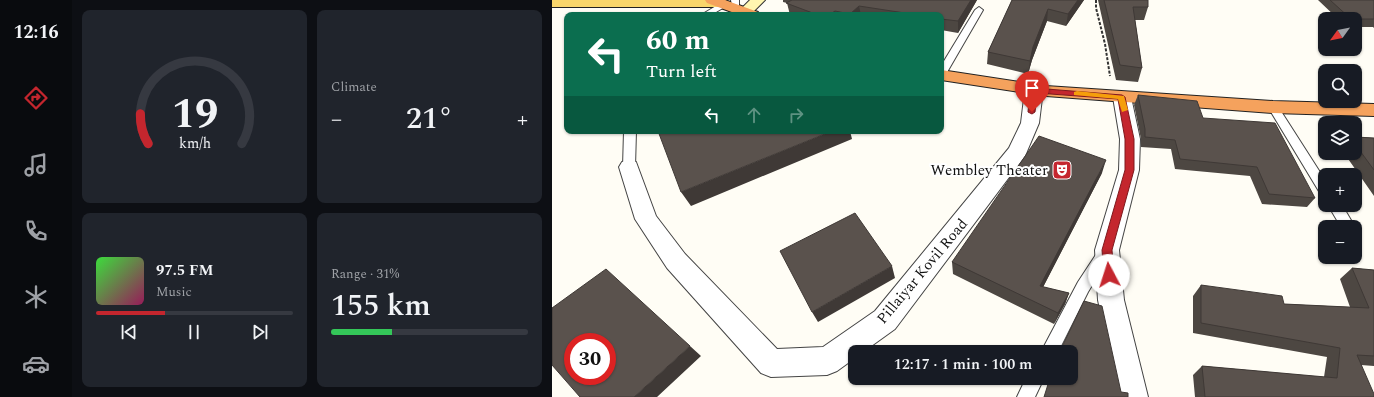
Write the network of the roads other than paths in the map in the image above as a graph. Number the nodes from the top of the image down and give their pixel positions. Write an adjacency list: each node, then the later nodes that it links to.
1 (581, 0): 5 (main road)
2 (622, 0): 4 (main road)
3 (758, 0): 6 (street)
4 (607, 2): 5 (main road); 6 (main road)
5 (557, 3)
6 (732, 6): 8 (lane)
7 (979, 10): 9 (lane)
8 (714, 12)
9 (944, 69)
10 (944, 75): 11 (highway)
11 (1034, 90): 12 (highway); 16 (street, Pillaiyar Kovil Road)
12 (1118, 97): 13 (highway); 18 (street)
13 (1273, 107): 14 (highway); 17 (lane)
14 (1374, 110)
15 (630, 134): 16 (lane)
16 (629, 167)
17 (1318, 179)
18 (1107, 250): 19 (lane); 22 (street)
19 (1053, 345)
20 (1032, 385): 21 (lane)
21 (1026, 397)
22 (1134, 397)

